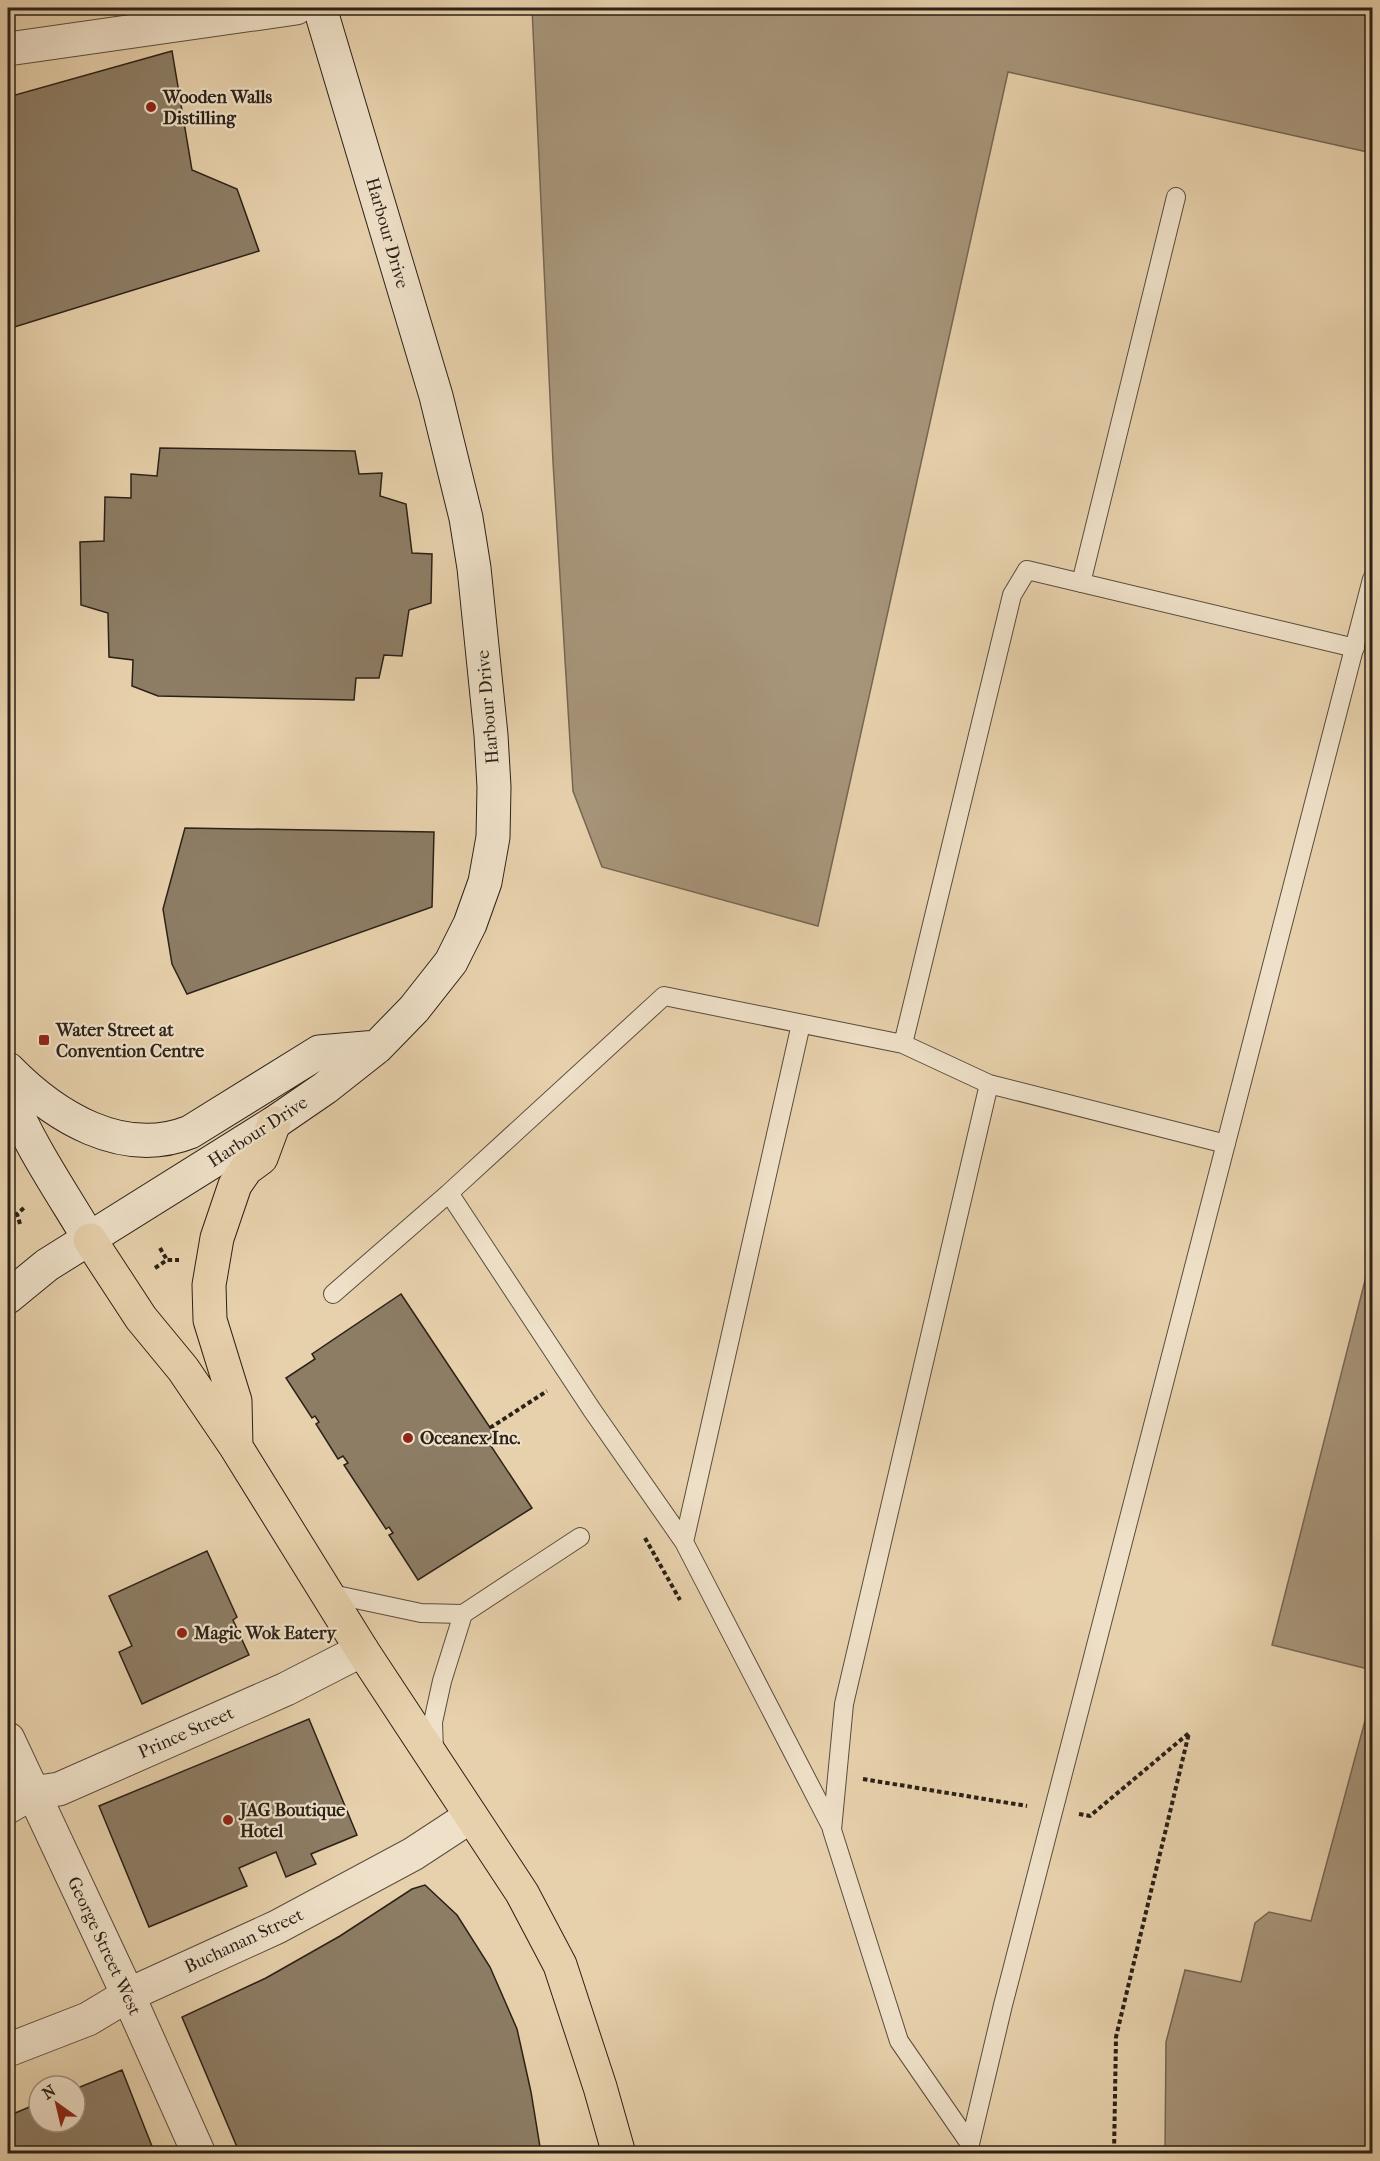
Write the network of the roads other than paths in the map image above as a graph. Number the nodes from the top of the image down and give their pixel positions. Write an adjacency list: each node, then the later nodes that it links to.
1 (296, 8): 3 (main road)
2 (320, 8): 10 (main road, Harbour Drive)
3 (8, 49)
4 (1176, 197): 6 (lane)
5 (1372, 579): 7 (lane)
6 (1081, 583): 7 (lane); 9 (lane)
7 (1355, 648): 15 (lane)
8 (801, 1024): 9 (lane); 16 (lane); 22 (lane)
9 (903, 1044): 12 (lane)
10 (377, 1047): 11 (main road); 14 (main road, Harbour Drive)
11 (8, 1069)
12 (989, 1084): 15 (lane); 30 (lane)
13 (8, 1093): 17 (main road)
14 (274, 1123): 17 (main road, Harbour Drive); 20 (main road)
15 (1226, 1144): 33 (lane)
16 (449, 1193): 18 (lane); 22 (lane)
17 (90, 1239): 19 (main road, Harbour Drive); 20 (main road)
18 (333, 1294)
19 (8, 1297)
20 (236, 1448): 23 (main road)
21 (580, 1536): 24 (lane)
22 (684, 1542): 30 (lane)
23 (327, 1593): 24 (lane); 25 (main road)
24 (463, 1614): 27 (lane)
25 (362, 1650): 27 (main road); 28 (main road, Prince Street)
26 (8, 1739): 28 (main road, George Street West)
27 (434, 1760): 29 (main road)
28 (20, 1800): 31 (main road, George Street West)
29 (471, 1816): 31 (main road, Buchanan Street); 35 (main road)
30 (832, 1830): 33 (lane)
31 (128, 1995): 32 (main road, Buchanan Street); 34 (main road, George Street West)
32 (8, 2050)
33 (970, 2149)
34 (199, 2154)
35 (619, 2154)

